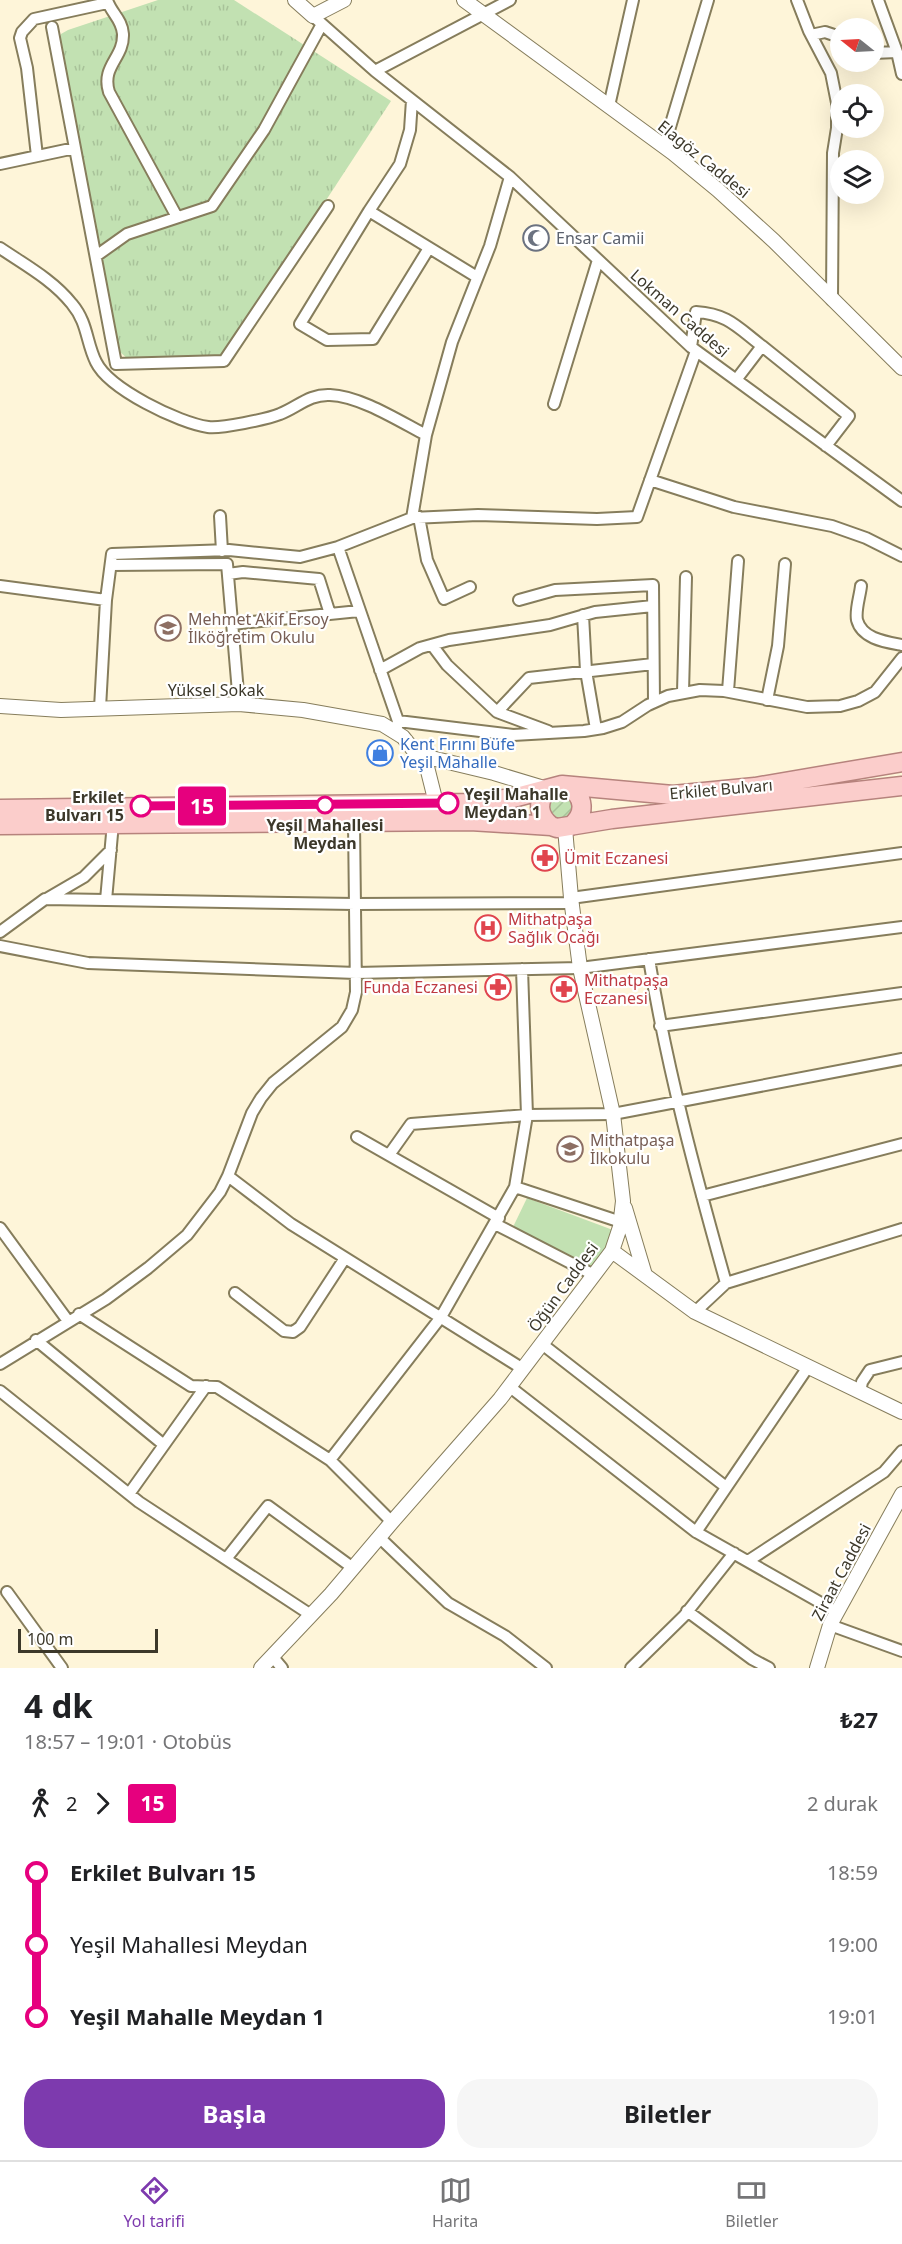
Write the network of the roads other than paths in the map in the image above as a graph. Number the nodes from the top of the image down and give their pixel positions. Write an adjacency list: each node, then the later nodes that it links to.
1 (296, 0): 10 (street)
2 (344, 0): 10 (street)
3 (510, 0): 9 (street)
4 (633, 0): 19 (street)
5 (708, 0): 20 (street)
6 (797, 0): 13 (street)
7 (878, 0): 15 (street)
8 (107, 1): 22 (street); 27 (street)
9 (475, 5): 16 (street); 19 (street, Elagöz Caddesi)
10 (317, 20): 16 (street, Lokman Caddesi); 27 (street)
11 (52, 27): 21 (street)
12 (830, 34): 13 (street)
13 (811, 35): 33 (street)
14 (884, 55): 15 (street)
15 (899, 58): 17 (street)
16 (375, 71): 18 (street, Lokman Caddesi)
17 (902, 74)
18 (412, 100): 24 (street, Lokman Caddesi); 26 (street)
19 (609, 106): 20 (street, Elagöz Caddesi)
20 (664, 147): 33 (street, Elagöz Caddesi)
21 (75, 148): 22 (street); 30 (street)
22 (37, 156): 23 (street)
23 (0, 164)
24 (510, 177): 31 (street, Lokman Caddesi); 32 (street)
25 (328, 206): 30 (street)
26 (369, 211): 29 (street); 29 (street)
27 (177, 217): 30 (street)
28 (0, 248): 39 (street)
29 (429, 248): 32 (street)
30 (96, 256)
31 (598, 260): 35 (street, Lokman Caddesi); 38 (street)
32 (477, 277): 39 (street)
33 (832, 300): 36 (street, Elagöz Caddesi)
34 (762, 346): 35 (street); 37 (street); 40 (street)
35 (693, 349): 37 (street, Lokman Caddesi); 41 (street)
36 (902, 368)
37 (736, 380): 40 (street, Lokman Caddesi)
38 (554, 404)
39 (426, 435): 44 (street)
40 (826, 446): 42 (street, Lokman Caddesi)
41 (650, 480): 44 (street); 47 (street)
42 (902, 501)
43 (220, 516): 46 (street)
44 (416, 518): 45 (street); 55 (street)
45 (338, 547): 46 (street); 59 (street)
46 (222, 551): 50 (street)
47 (902, 555)
48 (738, 561): 70 (street)
49 (785, 564): 71 (street)
50 (111, 565): 51 (street); 56 (street)
51 (228, 574): 60 (street); 62 (street)
52 (686, 577): 69 (street)
53 (0, 586): 56 (street)
54 (861, 586): 64 (street)
55 (470, 587)
56 (106, 600): 75 (street)
57 (519, 600): 58 (street)
58 (653, 606): 61 (street); 66 (street)
59 (359, 610): 60 (street); 67 (street)
60 (330, 614): 62 (street)
61 (583, 615): 63 (street); 68 (street)
62 (232, 624): 73 (street)
63 (432, 645): 67 (street); 76 (street)
64 (902, 645)
65 (902, 658): 71 (street)
66 (653, 663): 68 (street); 72 (street)
67 (380, 670): 77 (street)
68 (586, 671): 76 (street); 78 (street)
69 (683, 692): 70 (street); 72 (street)
70 (728, 692): 71 (street)
71 (767, 700)
72 (654, 702): 78 (street)
73 (239, 704): 75 (street, Yüksel Sokak); 77 (street, Yüksel Sokak)
74 (0, 706): 75 (street, Yüksel Sokak)
75 (100, 708)
76 (497, 712): 79 (street)
77 (397, 726): 79 (street); 80 (street, Yüksel Sokak)
78 (596, 729): 79 (street)
79 (554, 733)
80 (423, 761): 84 (street); 86 (street); 87 (street, Yüksel Sokak)
81 (902, 762): 85 (main road, Erkilet Bulvarı)
82 (902, 786): 89 (main road, Erkilet Bulvarı)
83 (568, 787): 84 (main road, Erkilet Bulvarı); 85 (main road, Erkilet Bulvarı); 93 (main road)
84 (548, 789): 87 (main road, Erkilet Bulvarı); 93 (main road)
85 (615, 790): 89 (main road)
86 (436, 803): 87 (main road, Erkilet Bulvarı); 88 (main road, Erkilet Bulvarı)
87 (470, 803)
88 (0, 809)
89 (612, 819): 93 (main road, Erkilet Bulvarı)
90 (113, 823): 91 (main road, Erkilet Bulvarı); 92 (main road, Erkilet Bulvarı); 94 (street)
91 (354, 823): 93 (main road, Erkilet Bulvarı); 99 (street)
92 (0, 825)
93 (562, 826): 98 (street, Öğün Caddesi)
94 (111, 850): 96 (street); 97 (street)
95 (902, 853): 98 (street)
96 (45, 899): 97 (street); 101 (street)
97 (106, 900): 99 (street)
98 (571, 900): 99 (street); 105 (street, Öğün Caddesi)
99 (355, 904): 107 (street)
100 (902, 927): 104 (street)
101 (0, 932)
102 (2, 947): 103 (street); 107 (street)
103 (0, 958)
104 (649, 959): 105 (street); 109 (street)
105 (580, 968): 106 (street); 112 (street, Öğün Caddesi)
106 (522, 969): 107 (street); 113 (street)
107 (356, 973): 117 (street)
108 (902, 993): 109 (street)
109 (660, 1026): 111 (street)
110 (902, 1059): 111 (street)
111 (678, 1100): 112 (street); 119 (street)
112 (613, 1114): 113 (street); 120 (street, Öğün Caddesi)
113 (527, 1115): 116 (street); 118 (street)
114 (357, 1137): 116 (street)
115 (902, 1144): 119 (street)
116 (389, 1155): 121 (street)
117 (228, 1176): 126 (street); 132 (street)
118 (515, 1187): 121 (street); 122 (street)
119 (702, 1196): 129 (street)
120 (623, 1201): 122 (street, Öğün Caddesi); 128 (street)
121 (497, 1221): 127 (street); 133 (street)
122 (621, 1222): 125 (street, Öğün Caddesi)
123 (0, 1228): 134 (street)
124 (902, 1229): 129 (street)
125 (612, 1251): 127 (street, Öğün Caddesi); 128 (street)
126 (345, 1258): 130 (street); 133 (street)
127 (594, 1275): 136 (street, Öğün Caddesi)
128 (645, 1275): 131 (street)
129 (726, 1283): 131 (street)
130 (235, 1293)
131 (695, 1312): 139 (street)
132 (79, 1314): 134 (street); 141 (street)
133 (441, 1317): 140 (street); 148 (street)
134 (68, 1321): 135 (street)
135 (36, 1340): 138 (street); 146 (street)
136 (542, 1344): 140 (street, Öğün Caddesi); 149 (street)
137 (902, 1362): 144 (street)
138 (0, 1364)
139 (808, 1367): 144 (street); 149 (street)
140 (523, 1370): 142 (street, Öğün Caddesi)
141 (206, 1386): 146 (street); 148 (street)
142 (510, 1387): 152 (street, Öğün Caddesi); 153 (street)
143 (0, 1391): 150 (street)
144 (860, 1392): 145 (street)
145 (902, 1412)
146 (164, 1445): 150 (street)
147 (902, 1451): 157 (street)
148 (330, 1461): 152 (street)
149 (726, 1487): 153 (street)
150 (129, 1494): 156 (street)
151 (902, 1494): 162 (street, Ziraat Caddesi)
152 (392, 1522): 154 (street, Öğün Caddesi)
153 (696, 1532): 155 (street)
154 (379, 1537): 158 (street, Öğün Caddesi); 169 (street)
155 (734, 1553): 157 (street); 160 (street)
156 (226, 1559): 158 (street); 161 (street)
157 (748, 1561): 162 (street)
158 (353, 1568): 161 (street, Öğün Caddesi)
159 (7, 1592): 166 (street)
160 (687, 1611): 165 (street); 170 (street)
161 (311, 1615): 164 (street, Öğün Caddesi)
162 (834, 1618): 163 (street); 172 (street, Ziraat Caddesi)
163 (902, 1651)
164 (272, 1656): 167 (street, Öğün Caddesi); 168 (street)
165 (749, 1663): 171 (street)
166 (62, 1668)
167 (261, 1668)
168 (282, 1668)
169 (546, 1668)
170 (631, 1668)
171 (769, 1668)
172 (817, 1668)

